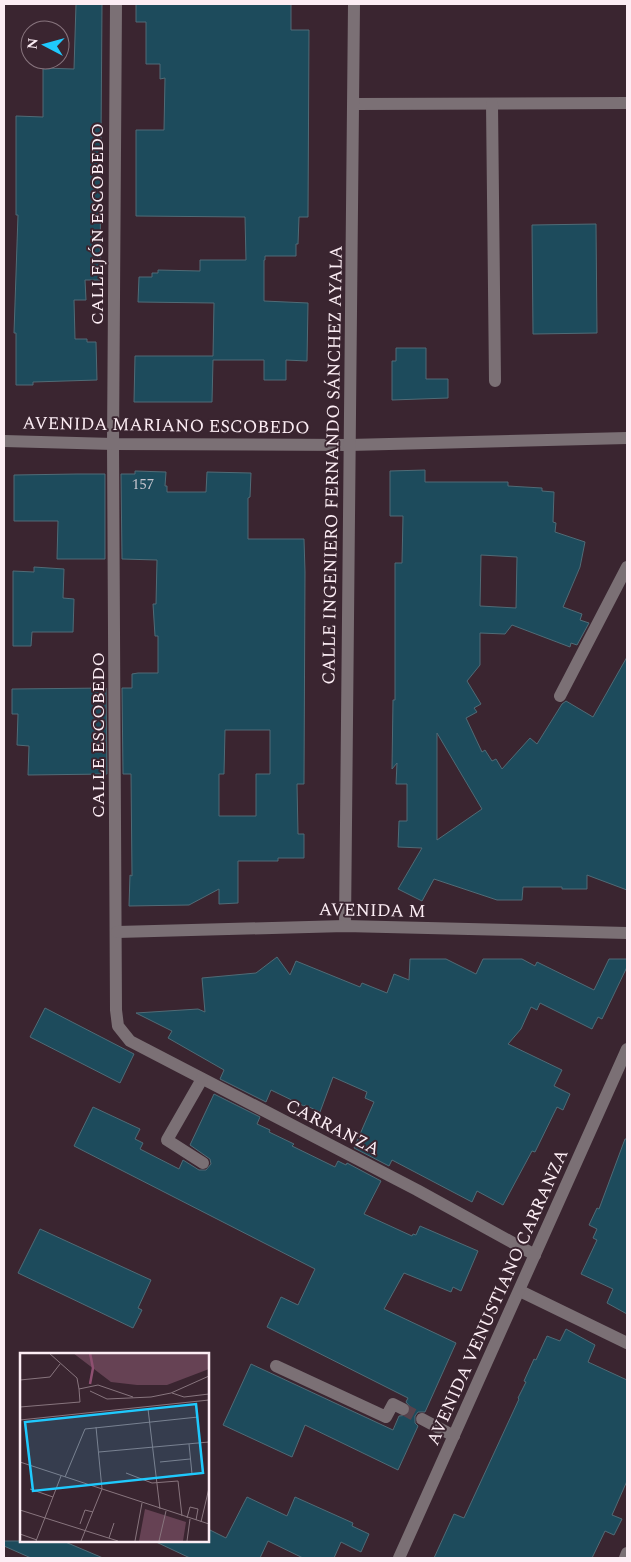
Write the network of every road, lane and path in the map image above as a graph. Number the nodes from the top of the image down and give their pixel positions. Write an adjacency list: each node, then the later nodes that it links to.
1 (116, 4): 9 (street, CALLEJÓN ESCOBEDO)
2 (354, 4): 3 (street, CALLE INGENIERO FERNANDO SÁNCHEZ AYALA)
3 (354, 104): 4 (street); 10 (street, CALLE INGENIERO FERNANDO SÁNCHEZ AYALA)
4 (492, 104): 5 (street); 6 (street)
5 (627, 104)
6 (495, 381)
7 (627, 438): 10 (street, AVENIDA MARIANO ESCOBEDO)
8 (4, 441): 9 (street, AVENIDA MARIANO ESCOBEDO)
9 (113, 444): 10 (street, AVENIDA MARIANO ESCOBEDO); 14 (street, CALLE ESCOBEDO)
10 (350, 445): 13 (street, CALLE INGENIERO FERNANDO SÁNCHEZ AYALA)
11 (627, 567): 12 (street)
12 (560, 696)
13 (345, 926): 14 (street, AVENIDA M); 15 (street, AVENIDA M)
14 (117, 932): 16 (street, CALLE ESCOBEDO)
15 (627, 933)
16 (118, 1026): 18 (street, CARRANZA)
17 (627, 1049): 20 (street, AVENIDA VENUSTIANO CARRANZA)
18 (202, 1078): 19 (street); 20 (street, CARRANZA)
19 (203, 1164)
20 (535, 1255): 21 (street, AVENIDA VENUSTIANO CARRANZA)
21 (520, 1291): 22 (street); 26 (street, AVENIDA VENUSTIANO CARRANZA)
22 (627, 1343)
23 (276, 1366): 24 (street)
24 (403, 1408)
25 (422, 1419): 26 (street)
26 (454, 1436): 28 (street, AVENIDA VENUSTIANO CARRANZA)
27 (627, 1553): 29 (street)
28 (399, 1558)
29 (625, 1558)

